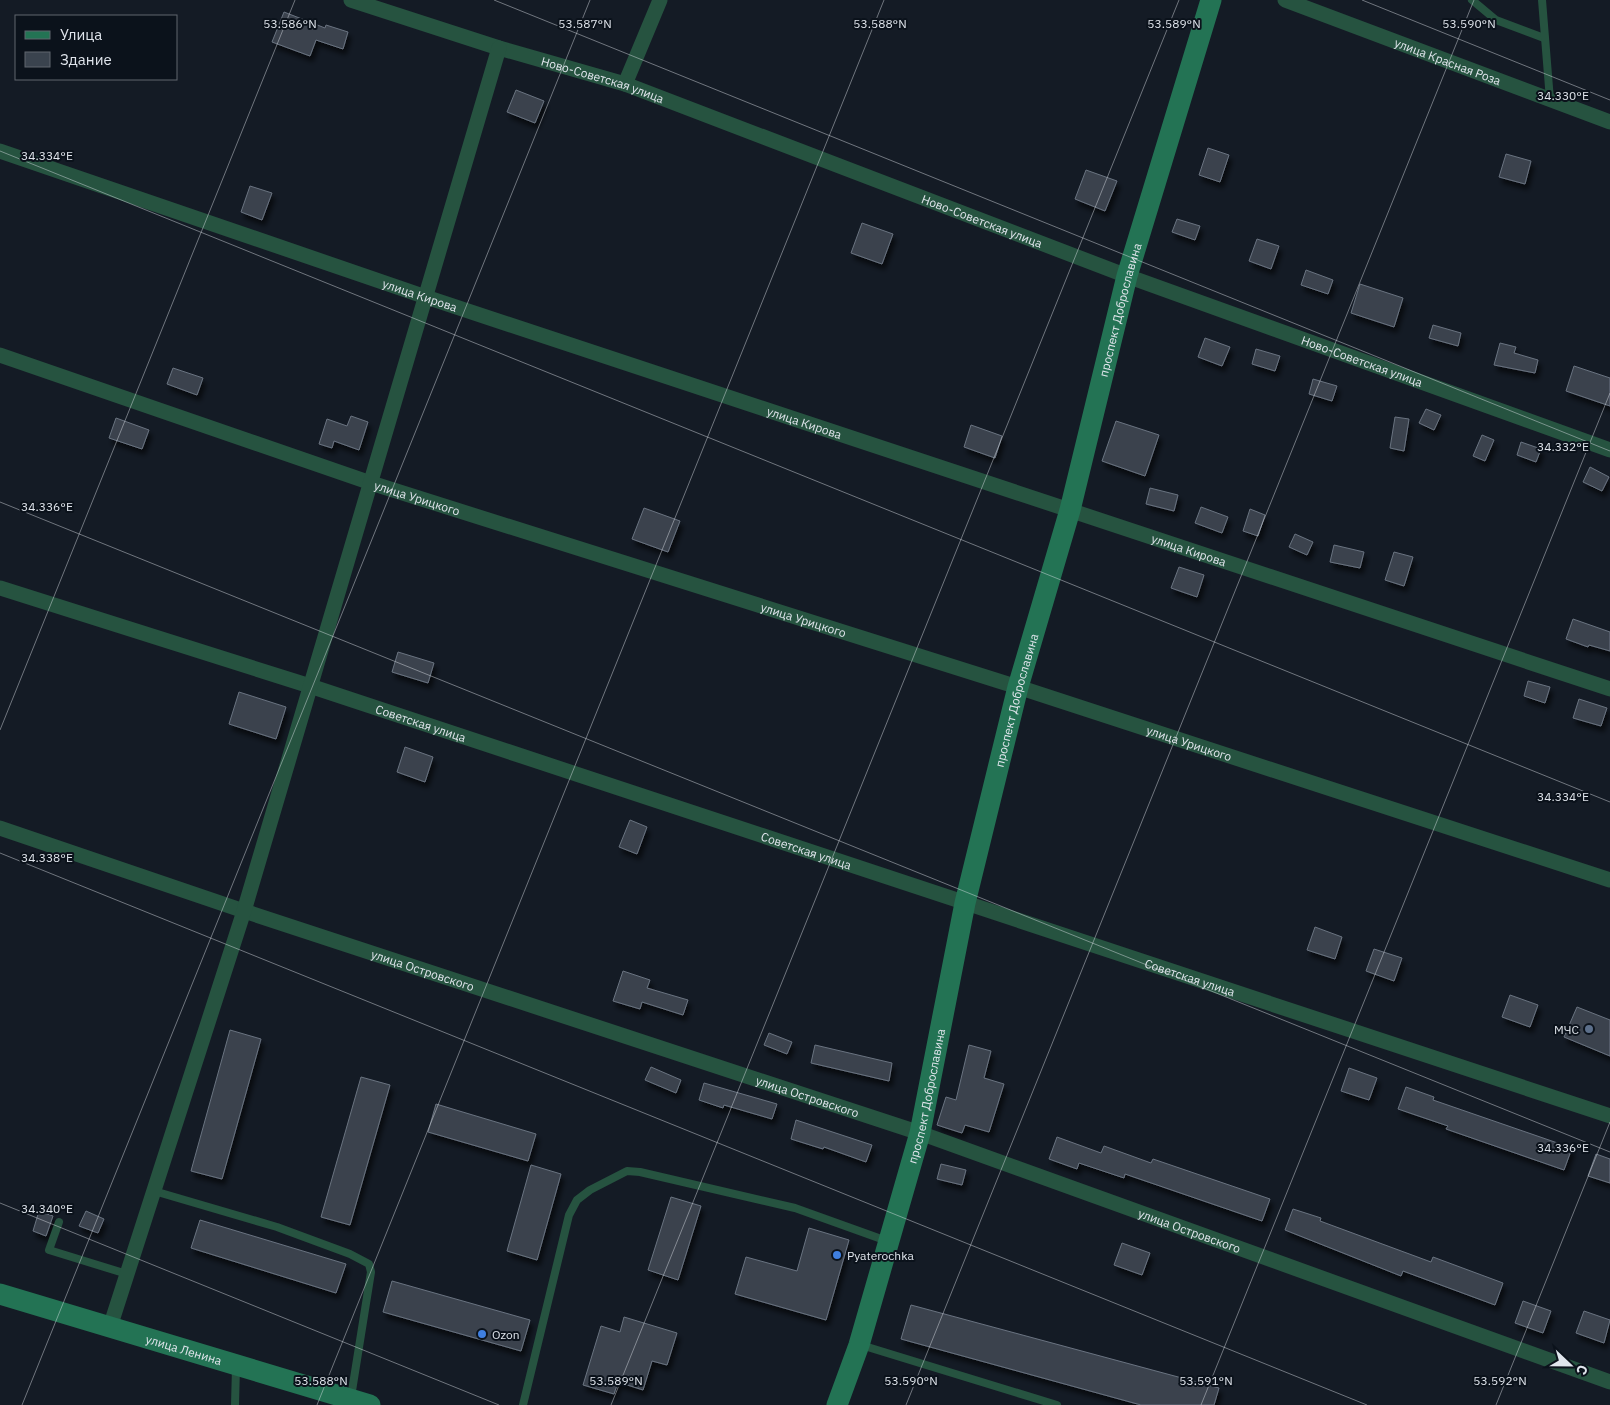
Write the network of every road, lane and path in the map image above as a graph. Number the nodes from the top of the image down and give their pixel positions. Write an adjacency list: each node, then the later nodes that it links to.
1 (350, 0): 8 (street, Ново-Советская улица)
2 (660, 0): 9 (street)
3 (1211, 0): 13 (street, проспект Доброславина)
4 (1285, 0): 10 (street, улица Красная Роза)
5 (1472, 0): 7 (lane)
6 (1542, 0): 7 (lane)
7 (1544, 38): 10 (lane)
8 (499, 48): 9 (street, Ново-Советская улица); 14 (street)
9 (625, 84): 13 (street, Ново-Советская улица)
10 (1550, 100): 11 (street, улица Красная Роза)
11 (1610, 122)
12 (0, 151): 14 (street, улица Кирова)
13 (1127, 276): 16 (street, Ново-Советская улица); 18 (street, проспект Доброславина)
14 (426, 297): 17 (street); 18 (street, улица Кирова)
15 (0, 356): 17 (street, улица Урицкого)
16 (1610, 450)
17 (371, 483): 20 (street); 21 (street, улица Урицкого)
18 (1070, 510): 21 (street, проспект Доброславина); 22 (street, улица Кирова)
19 (0, 588): 20 (street, Советская улица)
20 (310, 686): 25 (street, Советская улица); 26 (street)
21 (1018, 687): 24 (street, улица Урицкого); 25 (street, проспект Доброславина)
22 (1610, 689)
23 (0, 828): 26 (street, улица Островского)
24 (1610, 880)
25 (965, 903): 27 (street, Советская улица); 28 (street, проспект Доброславина)
26 (244, 911): 28 (street, улица Островского); 29 (street)
27 (1610, 1116)
28 (920, 1133): 31 (street, проспект Доброславина); 37 (street, улица Островского)
29 (154, 1191): 32 (street); 38 (lane)
30 (58, 1222): 32 (lane)
31 (890, 1242): 35 (street, проспект Доброславина); 40 (lane)
32 (127, 1274): 34 (street)
33 (0, 1294): 34 (street, улица Ленина)
34 (110, 1327): 36 (street, улица Ленина)
35 (859, 1345): 41 (street, проспект Доброславина); 42 (lane)
36 (236, 1365): 38 (street, улица Ленина); 39 (lane)
37 (1610, 1382)
38 (360, 1402)
39 (235, 1405)
40 (523, 1405)
41 (837, 1405)
42 (1057, 1405)

